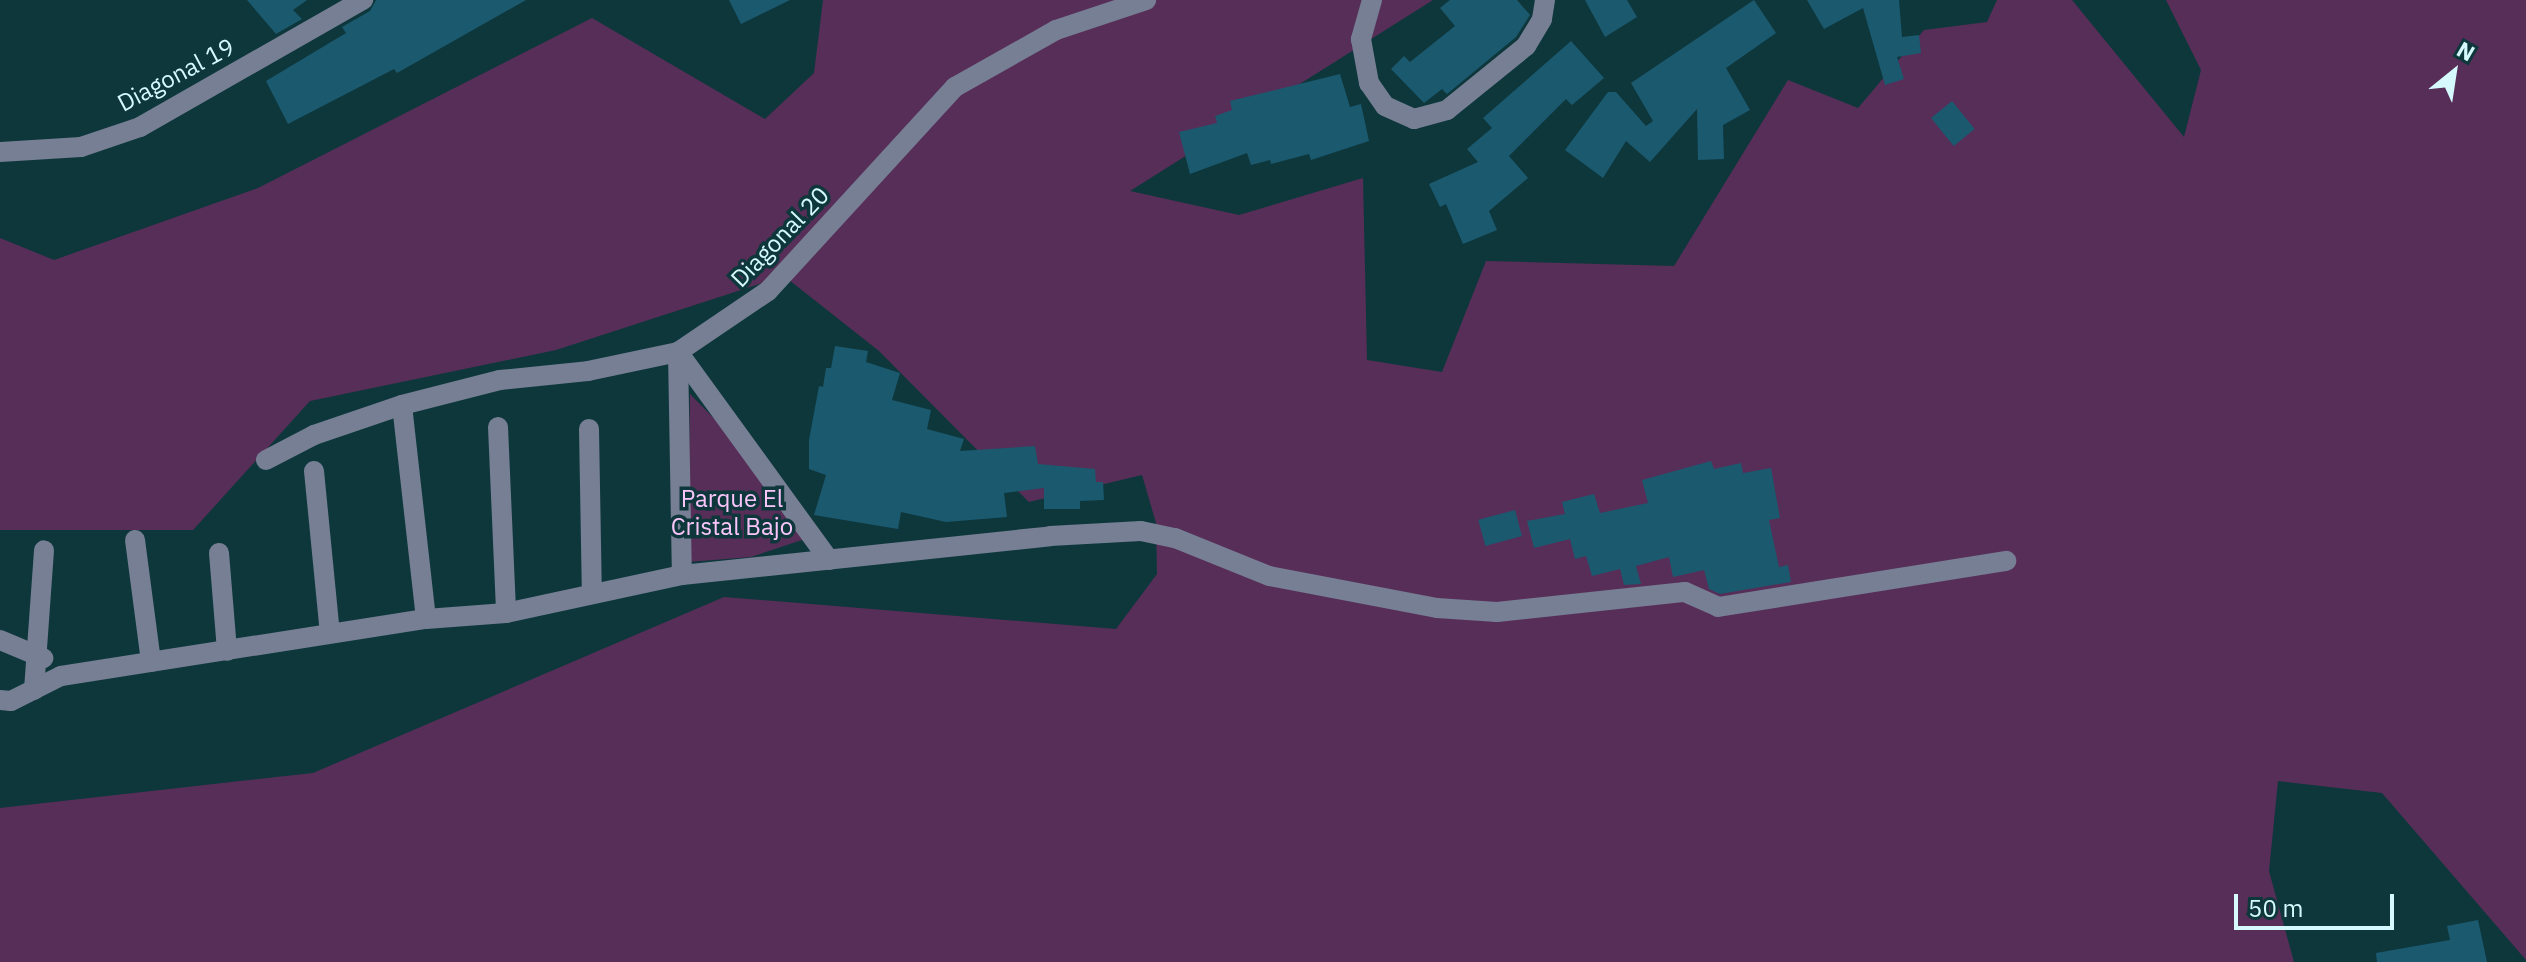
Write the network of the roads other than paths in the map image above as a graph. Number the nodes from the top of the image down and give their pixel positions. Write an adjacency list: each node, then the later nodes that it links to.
1 (363, 0): 5 (street, Diagonal 19)
2 (1146, 0): 6 (street, Diagonal 20)
3 (1372, 0): 4 (street)
4 (1545, 0)
5 (0, 152)
6 (678, 352): 7 (street, Diagonal 20); 15 (street); 17 (street)
7 (402, 405): 10 (street, Diagonal 20); 20 (street)
8 (498, 427): 19 (street)
9 (589, 429): 18 (street)
10 (266, 460)
11 (314, 471): 21 (street)
12 (135, 540): 25 (street)
13 (44, 550): 23 (street)
14 (219, 553): 24 (street)
15 (829, 560): 16 (street); 17 (street)
16 (2006, 561)
17 (682, 575): 18 (street)
18 (592, 594): 19 (street)
19 (506, 613): 20 (street)
20 (426, 619): 21 (street)
21 (330, 633): 24 (street)
22 (0, 640): 23 (street)
23 (37, 651): 26 (street); 27 (street)
24 (227, 651): 25 (street)
25 (151, 662): 26 (street)
26 (61, 676): 27 (street)
27 (34, 690): 28 (street)
28 (0, 700)

